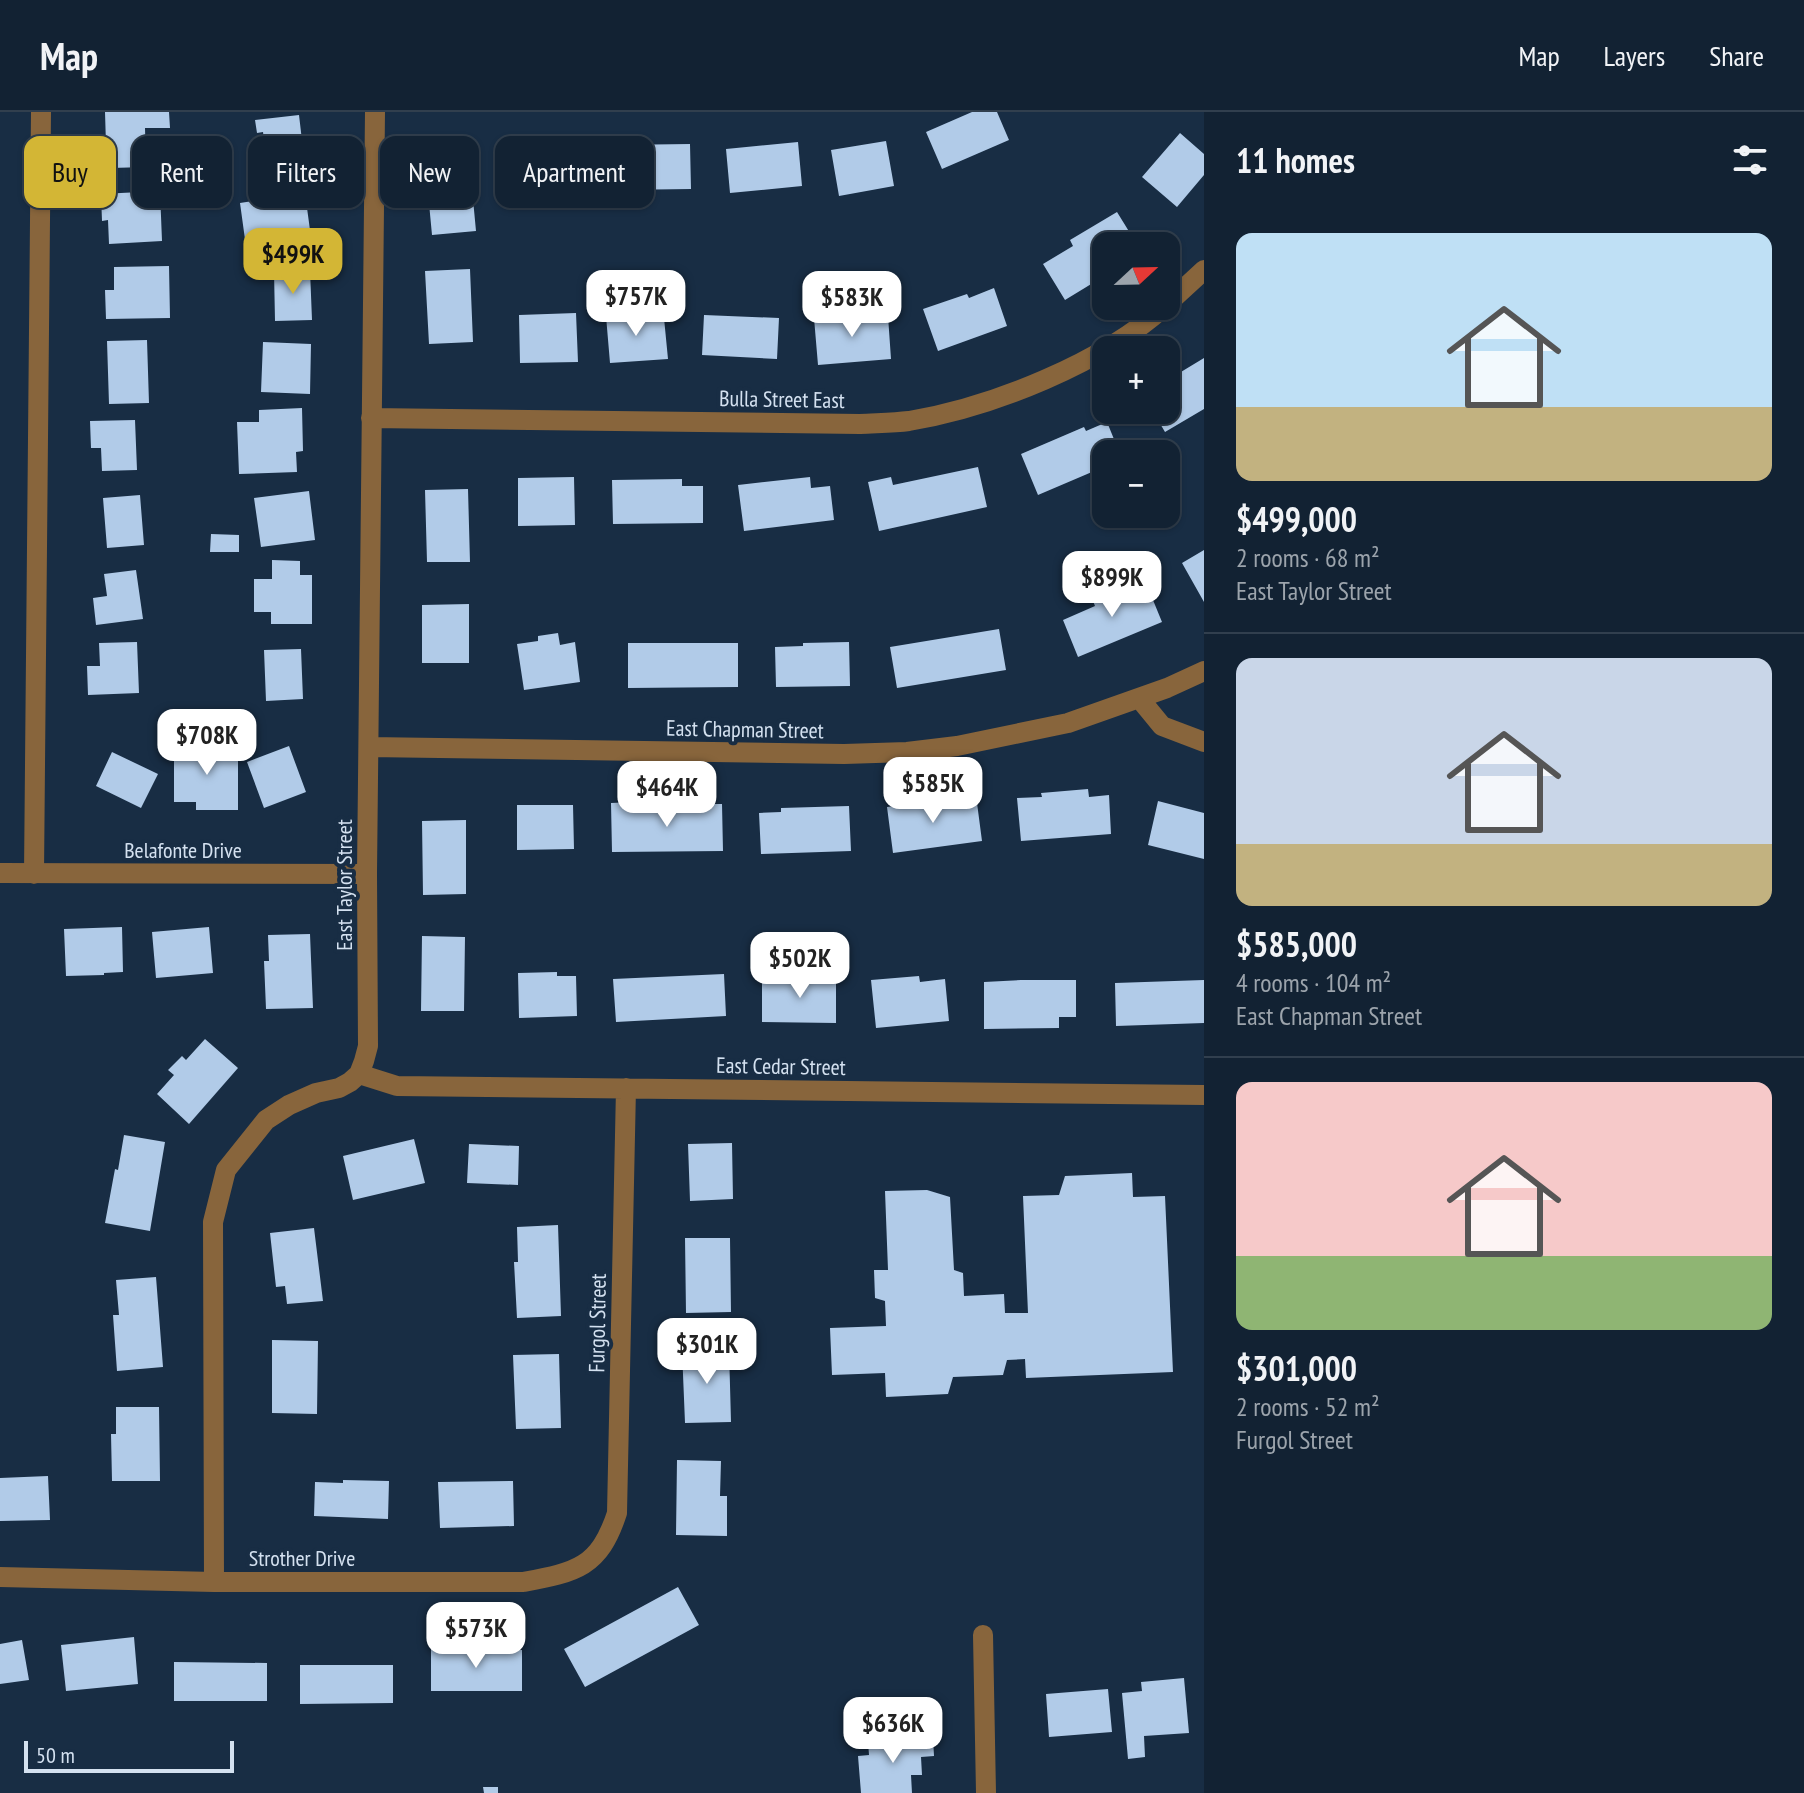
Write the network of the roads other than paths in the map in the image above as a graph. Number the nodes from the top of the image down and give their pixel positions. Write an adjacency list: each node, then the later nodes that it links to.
1 (41, 112): 12 (street)
2 (375, 112): 6 (street, East Taylor Street)
3 (1204, 270): 4 (street, Bulla Street East)
4 (1180, 293)
5 (1146, 320): 6 (street, Bulla Street East)
6 (371, 418): 10 (street, East Taylor Street)
7 (1204, 671): 8 (street, East Chapman Street)
8 (1139, 698): 9 (street); 10 (street, East Chapman Street)
9 (1204, 742)
10 (369, 747): 13 (street, East Taylor Street)
11 (0, 873): 12 (street, Belafonte Drive)
12 (34, 874): 13 (street, Belafonte Drive)
13 (367, 874): 14 (street, East Taylor Street)
14 (359, 1074): 15 (street, East Cedar Street); 19 (street)
15 (626, 1088): 16 (street, East Cedar Street); 17 (street, Furgol Street)
16 (1204, 1095)
17 (597, 1554): 19 (street, Strother Drive)
18 (0, 1577): 19 (street, Strother Drive)
19 (214, 1582)
20 (983, 1635): 21 (street)
21 (986, 1793)

